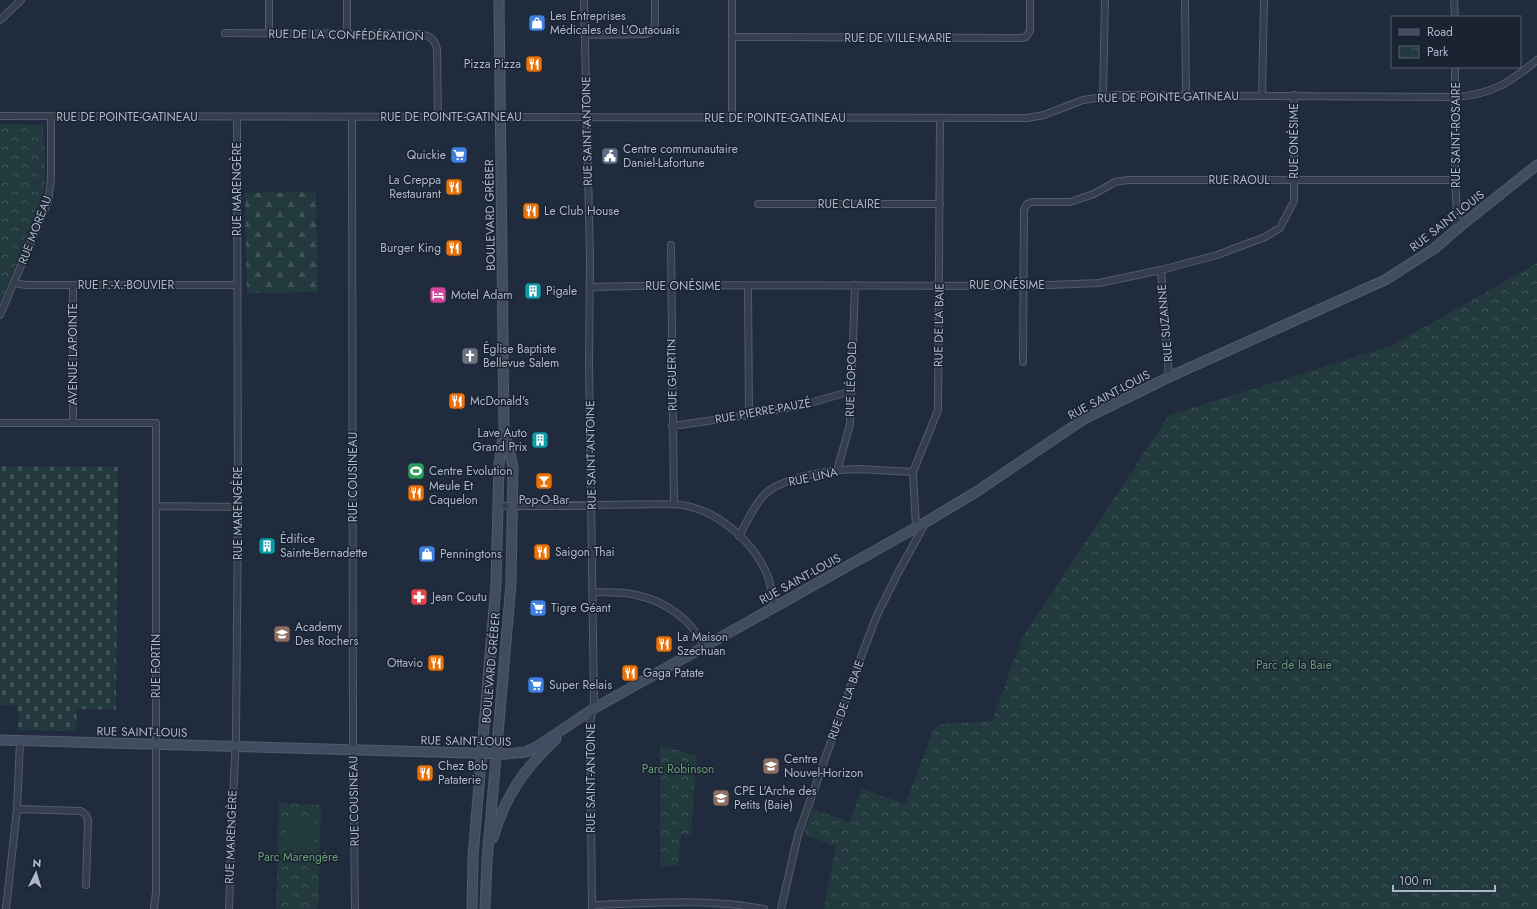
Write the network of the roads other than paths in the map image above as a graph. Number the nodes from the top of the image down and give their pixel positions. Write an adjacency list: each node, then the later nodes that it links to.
1 (21, 0): 14 (street)
2 (269, 0): 16 (street)
3 (347, 0): 17 (street)
4 (499, 0): 31 (main road, BOULEVARD GRÉBER)
5 (584, 0): 18 (street, RUE SAINT-ANTOINE)
6 (655, 0): 18 (street)
7 (732, 0): 19 (street)
8 (1030, 0): 19 (street, RUE DE VILLE-MARIE)
9 (1105, 0): 24 (street)
10 (1185, 0): 22 (street)
11 (1264, 0): 23 (street)
12 (1454, 0): 13 (street)
13 (1455, 16)
14 (0, 20)
15 (225, 33): 16 (street, RUE DE LA CONFÉDÉRATION)
16 (269, 34): 17 (street, RUE DE LA CONFÉDÉRATION)
17 (347, 34): 32 (street, RUE DE LA CONFÉDÉRATION)
18 (585, 35): 33 (street, RUE SAINT-ANTOINE)
19 (732, 37): 34 (street)
20 (1537, 60): 26 (street, RUE DE POINTE-GATINEAU)
21 (1455, 68): 26 (street, RUE SAINT-ROSAIRE)
22 (1186, 95): 23 (street, RUE DE POINTE-GATINEAU); 24 (street, RUE DE POINTE-GATINEAU)
23 (1262, 95): 25 (street, RUE DE POINTE-GATINEAU)
24 (1103, 96): 35 (street, RUE DE POINTE-GATINEAU)
25 (1294, 96): 26 (street, RUE DE POINTE-GATINEAU); 37 (street, RUE ONÉSIME)
26 (1456, 97): 38 (street, RUE SAINT-ROSAIRE)
27 (0, 116): 28 (street, RUE DE POINTE-GATINEAU)
28 (51, 116): 29 (street, RUE DE POINTE-GATINEAU); 44 (street, RUE MOREAU)
29 (237, 117): 30 (street, RUE DE POINTE-GATINEAU); 45 (street, RUE MARENGÈRE)
30 (352, 117): 32 (street, RUE DE POINTE-GATINEAU); 82 (street, RUE COUSINEAU)
31 (501, 117): 32 (street, RUE DE POINTE-GATINEAU); 33 (street, RUE DE POINTE-GATINEAU); 61 (main road, BOULEVARD GRÉBER)
32 (438, 118)
33 (587, 118): 34 (street, RUE DE POINTE-GATINEAU); 52 (street, RUE SAINT-ANTOINE)
34 (732, 118): 35 (street, RUE DE POINTE-GATINEAU)
35 (940, 118): 40 (street, RUE DE LA BAIE)
36 (1537, 165): 41 (main road, RUE SAINT-LOUIS)
37 (1294, 180): 38 (street, RUE RAOUL); 43 (street, RUE ONÉSIME); 51 (street, RUE RAOUL)
38 (1455, 180): 41 (street, RUE SAINT-ROSAIRE)
39 (758, 204): 40 (street, RUE CLAIRE)
40 (940, 204): 50 (street, RUE DE LA BAIE)
41 (1458, 228): 55 (main road, RUE SAINT-LOUIS)
42 (671, 246): 47 (street, RUE GUERTIN)
43 (1161, 270): 51 (street, RUE ONÉSIME); 55 (street, RUE SUZANNE)
44 (14, 283): 46 (street, RUE F.-X.-BOUVIER); 53 (street, RUE MOREAU)
45 (237, 284): 46 (street, RUE F.-X.-BOUVIER); 69 (street, RUE MARENGÈRE)
46 (73, 285): 59 (street, AVENUE LAPOINTE)
47 (671, 285): 49 (street, RUE ONÉSIME); 52 (street, RUE ONÉSIME); 60 (street, RUE GUERTIN)
48 (855, 285): 49 (street, RUE ONÉSIME); 50 (street, RUE ONÉSIME); 56 (street, RUE LÉOPOLD)
49 (748, 286): 57 (street)
50 (940, 286): 51 (street, RUE ONÉSIME); 63 (street, RUE DE LA BAIE)
51 (1024, 286): 54 (street)
52 (590, 287): 65 (street, RUE SAINT-ANTOINE)
53 (0, 316)
54 (1023, 362)
55 (1169, 377): 70 (main road, RUE SAINT-LOUIS)
56 (852, 392): 57 (street, RUE PIERRE-PAUZÉ); 62 (street, RUE LÉOPOLD)
57 (749, 415): 60 (street, RUE PIERRE-PAUZÉ)
58 (0, 423): 59 (street)
59 (73, 423): 66 (street, RUE FORTIN)
60 (672, 426): 64 (street, RUE GUERTIN)
61 (504, 429): 67 (main road, BOULEVARD GRÉBER); 68 (main road, BOULEVARD GRÉBER)
62 (837, 471): 63 (street, RUE LINA); 72 (street, RUE LINA)
63 (913, 472): 71 (street, RUE DE LA BAIE)
64 (674, 504): 65 (street); 72 (street)
65 (592, 505): 68 (street); 73 (street, RUE SAINT-ANTOINE)
66 (156, 506): 69 (street); 80 (street, RUE FORTIN)
67 (499, 506): 68 (street); 83 (main road, BOULEVARD GRÉBER)
68 (513, 506): 84 (main road, BOULEVARD GRÉBER)
69 (238, 507): 81 (street, RUE MARENGÈRE)
70 (926, 522): 71 (main road, RUE SAINT-LOUIS); 97 (street, RUE DE LA BAIE)
71 (916, 527): 74 (main road, RUE SAINT-LOUIS)
72 (739, 536): 74 (street)
73 (592, 592): 75 (street); 76 (street, RUE SAINT-ANTOINE)
74 (775, 607): 75 (main road, RUE SAINT-LOUIS)
75 (704, 646): 76 (main road, RUE SAINT-LOUIS)
76 (593, 709): 77 (main road, RUE SAINT-LOUIS); 89 (street, RUE SAINT-ANTOINE)
77 (574, 722): 84 (main road, RUE SAINT-LOUIS); 86 (main road)
78 (0, 740): 79 (main road, RUE SAINT-LOUIS)
79 (20, 741): 80 (main road, RUE SAINT-LOUIS); 85 (street)
80 (156, 745): 81 (main road, RUE SAINT-LOUIS); 91 (street, RUE FORTIN)
81 (236, 746): 82 (main road, RUE SAINT-LOUIS); 92 (street, RUE MARENGÈRE)
82 (353, 751): 83 (main road, RUE SAINT-LOUIS); 93 (street, RUE COUSINEAU)
83 (481, 754): 84 (main road, RUE SAINT-LOUIS); 94 (main road, BOULEVARD GRÉBER)
84 (496, 754): 86 (main road, BOULEVARD GRÉBER)
85 (17, 809): 87 (street); 90 (street)
86 (487, 861): 95 (main road, BOULEVARD GRÉBER)
87 (86, 885)
88 (681, 906): 89 (street); 96 (street)
89 (592, 907)
90 (6, 909)
91 (154, 909)
92 (229, 909)
93 (355, 909)
94 (472, 909)
95 (485, 909)
96 (764, 909)
97 (782, 909)

